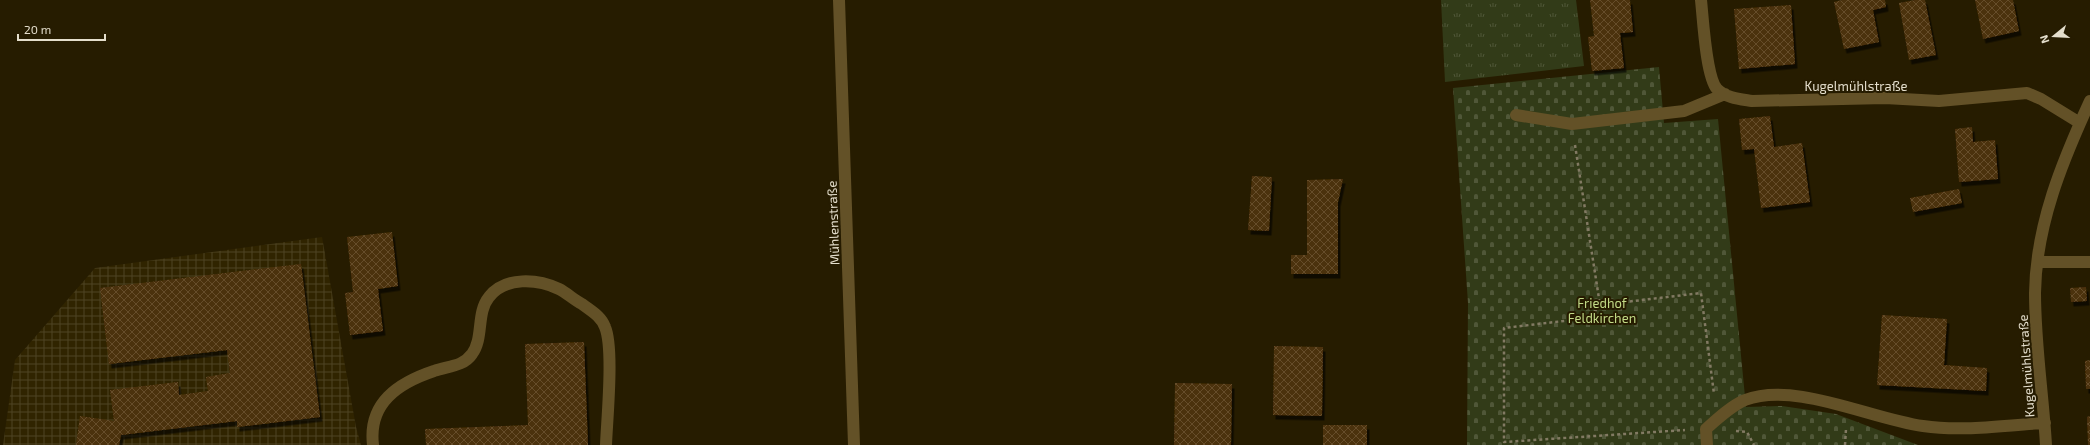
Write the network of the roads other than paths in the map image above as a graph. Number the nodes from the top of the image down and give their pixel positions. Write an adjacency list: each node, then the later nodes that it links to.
1 (839, 0): 12 (street, Mühlenstraße)
2 (1701, 0): 3 (street)
3 (1725, 94): 5 (street); 6 (street, Kugelmühlstraße)
4 (2090, 101): 6 (street, Kugelmühlstraße)
5 (1516, 115)
6 (2080, 123): 7 (street, Kugelmühlstraße)
7 (2038, 262): 8 (street); 9 (street, Kugelmühlstraße)
8 (2090, 262)
9 (2045, 423): 13 (street); 14 (street, Kugelmühlstraße)
10 (373, 445): 11 (street)
11 (606, 445)
12 (854, 445)
13 (1707, 445)
14 (2046, 445)

